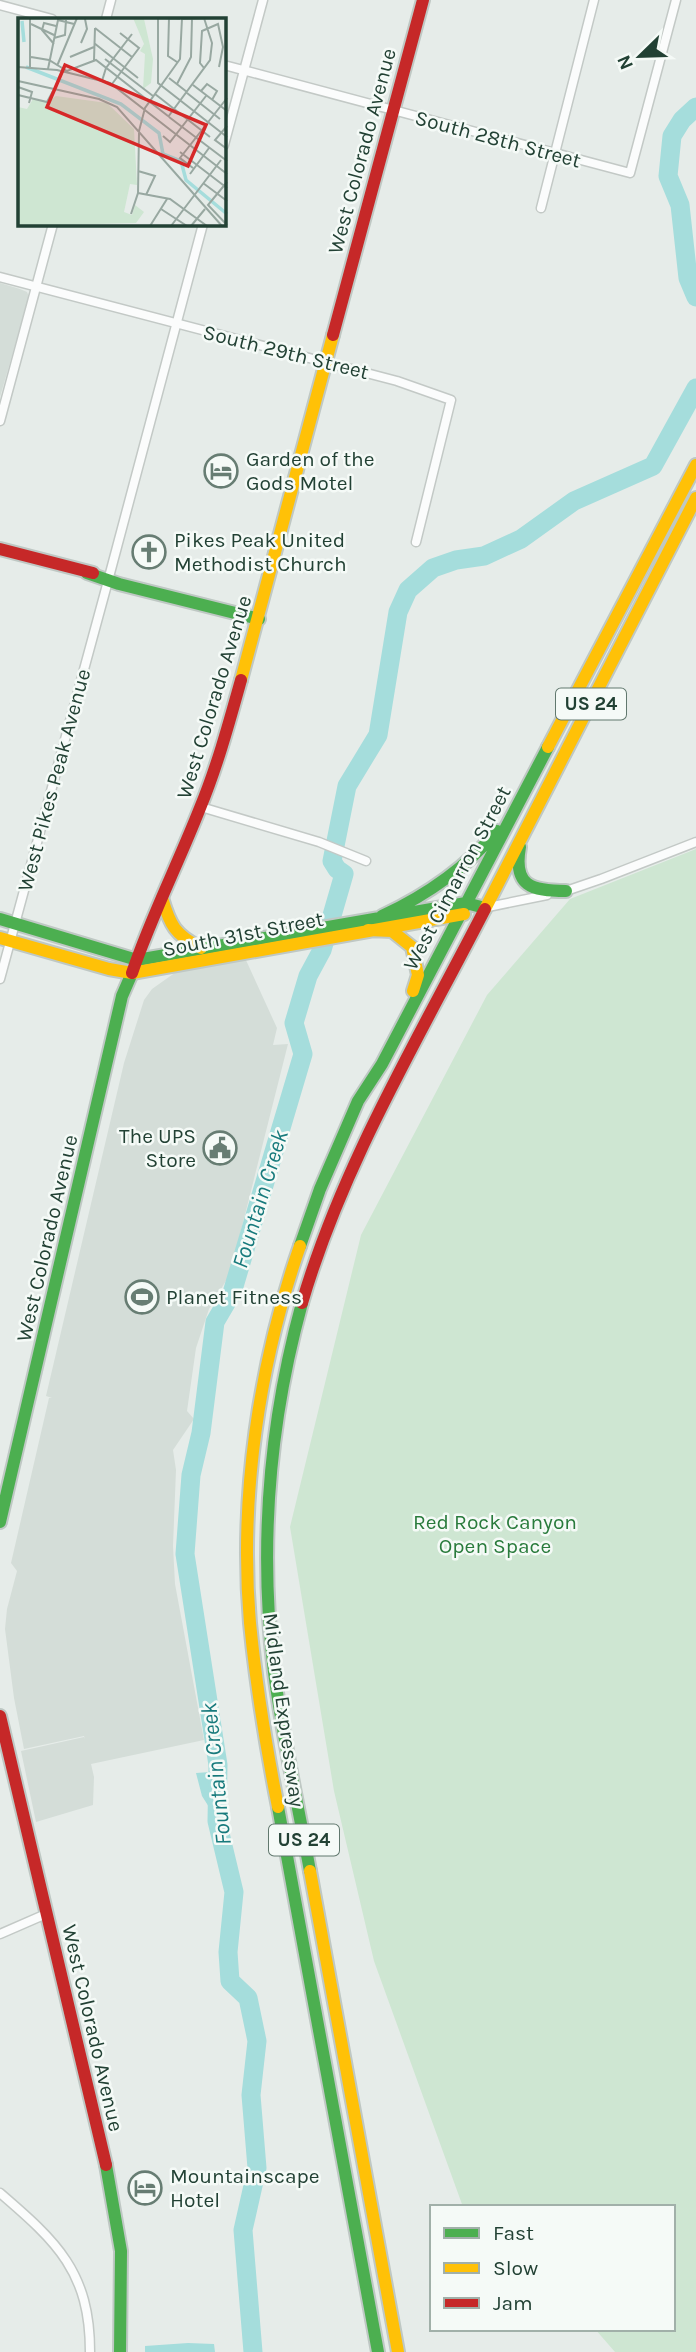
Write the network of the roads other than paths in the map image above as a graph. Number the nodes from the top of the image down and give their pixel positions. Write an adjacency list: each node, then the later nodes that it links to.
1 (111, 0): 8 (street)
2 (263, 0): 10 (street)
3 (423, 0): 11 (main road, West Colorado Avenue)
4 (594, 0): 13 (street)
5 (676, 0): 13 (street, South 28th Street)
6 (0, 5): 7 (street)
7 (48, 18)
8 (106, 18)
9 (226, 66): 10 (street, South 28th Street)
10 (244, 71): 11 (street, South 28th Street); 12 (street)
11 (393, 110): 13 (street, South 28th Street); 20 (main road, West Colorado Avenue)
12 (226, 138)
13 (554, 154): 14 (street)
14 (541, 208)
15 (52, 226): 18 (street)
16 (202, 226): 19 (street, West Pikes Peak Avenue)
17 (0, 277): 18 (street, South 29th Street)
18 (36, 287): 19 (street, South 29th Street); 21 (street)
19 (176, 324): 20 (street, South 29th Street); 26 (street, West Pikes Peak Avenue)
20 (325, 363): 24 (street, South 29th Street); 27 (main road, West Colorado Avenue)
21 (0, 421)
22 (696, 465): 28 (main road, West Cimarron Street / US 24)
23 (696, 498): 30 (main road, West Cimarron Street / US 24)
24 (416, 542)
25 (0, 550): 26 (main road)
26 (109, 579): 27 (main road); 39 (street, West Pikes Peak Avenue)
27 (259, 619): 29 (main road, West Colorado Avenue)
28 (518, 804): 36 (main road, West Cimarron Street / US 24); 37 (main road)
29 (201, 807): 32 (street); 34 (main road, West Colorado Avenue)
30 (524, 832): 33 (main road); 35 (main road, West Cimarron Street / US 24)
31 (696, 842): 33 (street, South 31st Street)
32 (366, 860)
33 (566, 891): 35 (street, South 31st Street)
34 (162, 898): 44 (main road); 45 (main road, West Colorado Avenue)
35 (485, 908): 36 (main road, South 31st Street); 50 (main road, West Cimarron Street / US 24)
36 (463, 909): 37 (main road, South 31st Street); 41 (main road, South 31st Street); 48 (main road, West Cimarron Street / US 24)
37 (382, 916): 40 (main road, South 31st Street)
38 (0, 919): 39 (main road)
39 (16, 923): 43 (street, West Pikes Peak Avenue); 45 (main road)
40 (348, 928): 41 (main road, South 31st Street); 42 (main road, South 31st Street)
41 (368, 930): 48 (main road)
42 (304, 936): 44 (main road, South 31st Street); 46 (main road, South 31st Street)
43 (5, 939): 46 (main road, South 31st Street); 47 (street, West Pikes Peak Avenue)
44 (201, 948): 45 (main road, South 31st Street)
45 (137, 960): 46 (main road, West Colorado Avenue)
46 (132, 973): 51 (main road, West Colorado Avenue)
47 (0, 979)
48 (382, 1064): 49 (main road, West Cimarron Street / US 24)
49 (277, 1320): 58 (main road, Midland Expressway / US 24)
50 (297, 1324): 57 (main road, Midland Expressway / US 24)
51 (0, 1522)
52 (0, 1716): 53 (main road, West Colorado Avenue)
53 (2, 1736): 54 (main road, West Colorado Avenue)
54 (46, 1914): 55 (street); 60 (main road, West Colorado Avenue)
55 (0, 1934)
56 (0, 2193): 59 (street)
57 (396, 2336): 61 (main road, Midland Expressway / US 24); 62 (main road)
58 (379, 2349)
59 (90, 2352)
60 (120, 2352)
61 (398, 2352)
62 (407, 2352)

